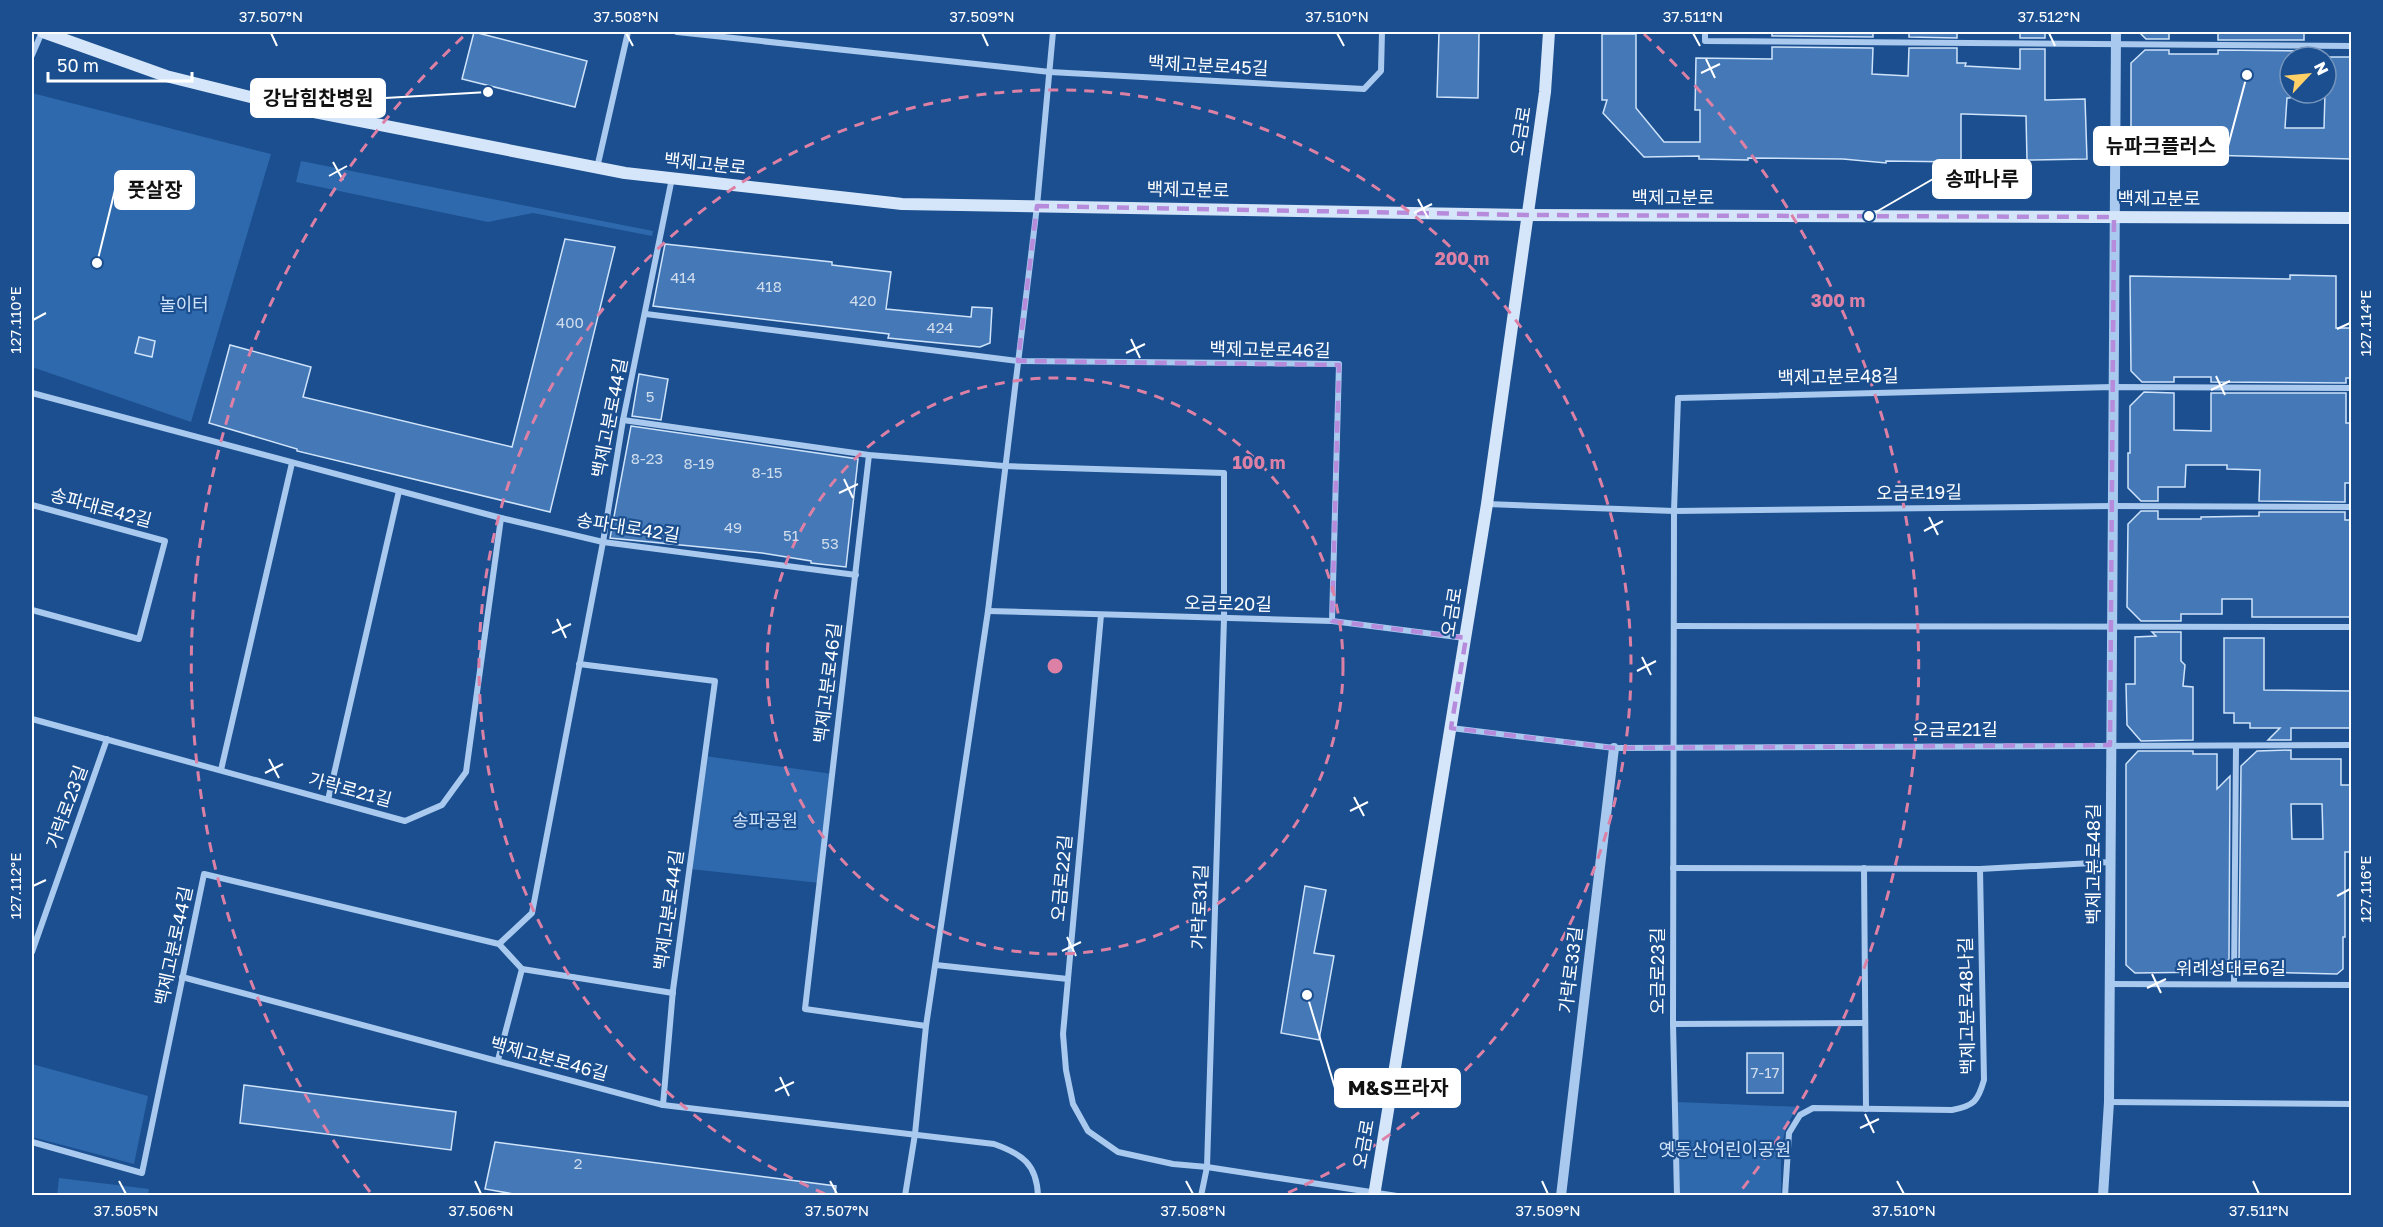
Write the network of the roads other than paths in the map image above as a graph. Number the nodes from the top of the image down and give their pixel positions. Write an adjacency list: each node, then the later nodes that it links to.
1 (32, 32): 2 (main road, 백제고분로)
2 (41, 32): 12 (street); 14 (main road, 백제고분로)
3 (628, 32): 14 (street)
4 (677, 32): 13 (street, 백제고분로45길)
5 (1053, 32): 13 (street)
6 (1382, 32): 13 (street, 백제고분로45길)
7 (1550, 32): 17 (main road, 오금로)
8 (1705, 32): 10 (street)
9 (2116, 32): 10 (street, 백제고분로48길)
10 (2116, 45): 11 (street); 18 (street, 백제고분로48길)
11 (2352, 46)
12 (32, 55)
13 (1050, 72): 16 (street)
14 (597, 169): 15 (main road, 백제고분로)
15 (672, 178): 16 (main road, 백제고분로); 20 (street, 백제고분로44길)
16 (1037, 206): 17 (main road, 백제고분로); 21 (street)
17 (1526, 215): 18 (main road, 백제고분로); 30 (main road, 오금로)
18 (2114, 217): 19 (main road, 백제고분로); 22 (street, 백제고분로48길)
19 (2352, 218)
20 (646, 314): 21 (street, 백제고분로46길); 25 (street, 백제고분로44길)
21 (1018, 362): 28 (street); 42 (street, 백제고분로46길)
22 (2112, 387): 23 (street, 백제고분로48길); 32 (street, 백제고분로48길); 34 (street, 백제고분로48길)
23 (2352, 388)
24 (32, 393): 27 (street, 송파대로42길)
25 (624, 420): 26 (street); 36 (street, 백제고분로44길)
26 (869, 455): 28 (street); 37 (street, 백제고분로46길)
27 (292, 463): 29 (street, 송파대로42길); 56 (street)
28 (1004, 466): 39 (street); 41 (street)
29 (399, 491): 35 (street, 송파대로42길); 57 (street)
30 (1487, 504): 34 (street, 오금로19길); 46 (main road, 오금로)
31 (32, 505): 38 (street, 송파대로42길)
32 (2112, 506): 33 (street, 오금로19길); 34 (street, 오금로19길); 43 (street, 백제고분로48길)
33 (2352, 507)
34 (1674, 511): 44 (street)
35 (501, 518): 36 (street, 송파대로42길); 57 (street, 가락로21길)
36 (603, 542): 37 (street, 송파대로42길); 47 (street, 백제고분로44길)
37 (856, 575): 74 (street, 백제고분로46길)
38 (32, 610)
39 (988, 610): 40 (street, 오금로20길); 64 (street)
40 (1101, 615): 41 (street, 오금로20길); 67 (street, 오금로22길)
41 (1224, 619): 42 (street, 오금로20길); 82 (street, 가락로31길)
42 (1332, 621): 46 (street, 오금로20길)
43 (2111, 625): 44 (street); 45 (street); 51 (street, 백제고분로48길)
44 (1674, 626): 53 (street)
45 (2352, 627)
46 (1466, 638): 49 (main road, 오금로)
47 (579, 664): 62 (street, 백제고분로44길); 71 (street, 백제고분로44길)
48 (32, 718): 50 (street, 가락로21길)
49 (1451, 728): 55 (street, 오금로21길); 83 (main road, 오금로)
50 (107, 739): 56 (street, 가락로21길); 63 (street, 가락로23길)
51 (2110, 745): 53 (street, 오금로21길); 54 (street, 오금로21길); 58 (street, 백제고분로48길)
52 (2352, 745): 54 (street, 오금로21길)
53 (1674, 746): 55 (street, 오금로21길); 59 (street, 오금로23길)
54 (2236, 746): 69 (street)
55 (1614, 748): 88 (street, 가락로33길)
56 (221, 770): 57 (street, 가락로21길)
57 (328, 800)
58 (2111, 862): 61 (street); 68 (street, 백제고분로48길)
59 (1673, 868): 60 (street); 73 (street, 오금로23길)
60 (1864, 868): 61 (street); 72 (street)
61 (1980, 868): 79 (street, 백제고분로48나길)
62 (499, 944): 65 (street); 66 (street, 백제고분로44길)
63 (32, 952)
64 (936, 965): 67 (street); 74 (street)
65 (522, 969): 71 (street, 백제고분로44길); 75 (street)
66 (182, 977): 75 (street, 백제고분로46길); 81 (street, 백제고분로44길)
67 (1068, 979): 82 (street, 오금로22길)
68 (2110, 984): 69 (street, 위례성대로6길); 76 (street, 백제고분로48길)
69 (2234, 984): 70 (street, 위례성대로6길)
70 (2352, 985)
71 (673, 993): 78 (street, 백제고분로44길)
72 (1865, 1023): 73 (street); 79 (street)
73 (1673, 1024): 89 (street, 오금로23길)
74 (926, 1026): 80 (street)
75 (498, 1060): 78 (street, 백제고분로46길)
76 (2109, 1102): 77 (street); 91 (street, 백제고분로48길)
77 (2352, 1104)
78 (663, 1105): 80 (street, 백제고분로46길)
79 (1866, 1109): 90 (street, 백제고분로48나길)
80 (915, 1134): 84 (street); 85 (street, 백제고분로46길)
81 (32, 1142)
82 (1207, 1167): 83 (street, 오금로22길); 86 (street, 가락로31길)
83 (1374, 1193): 87 (street)
84 (905, 1196)
85 (1038, 1196)
86 (1201, 1196)
87 (1397, 1196)
88 (1561, 1196)
89 (1677, 1196)
90 (1785, 1196)
91 (2103, 1196)

